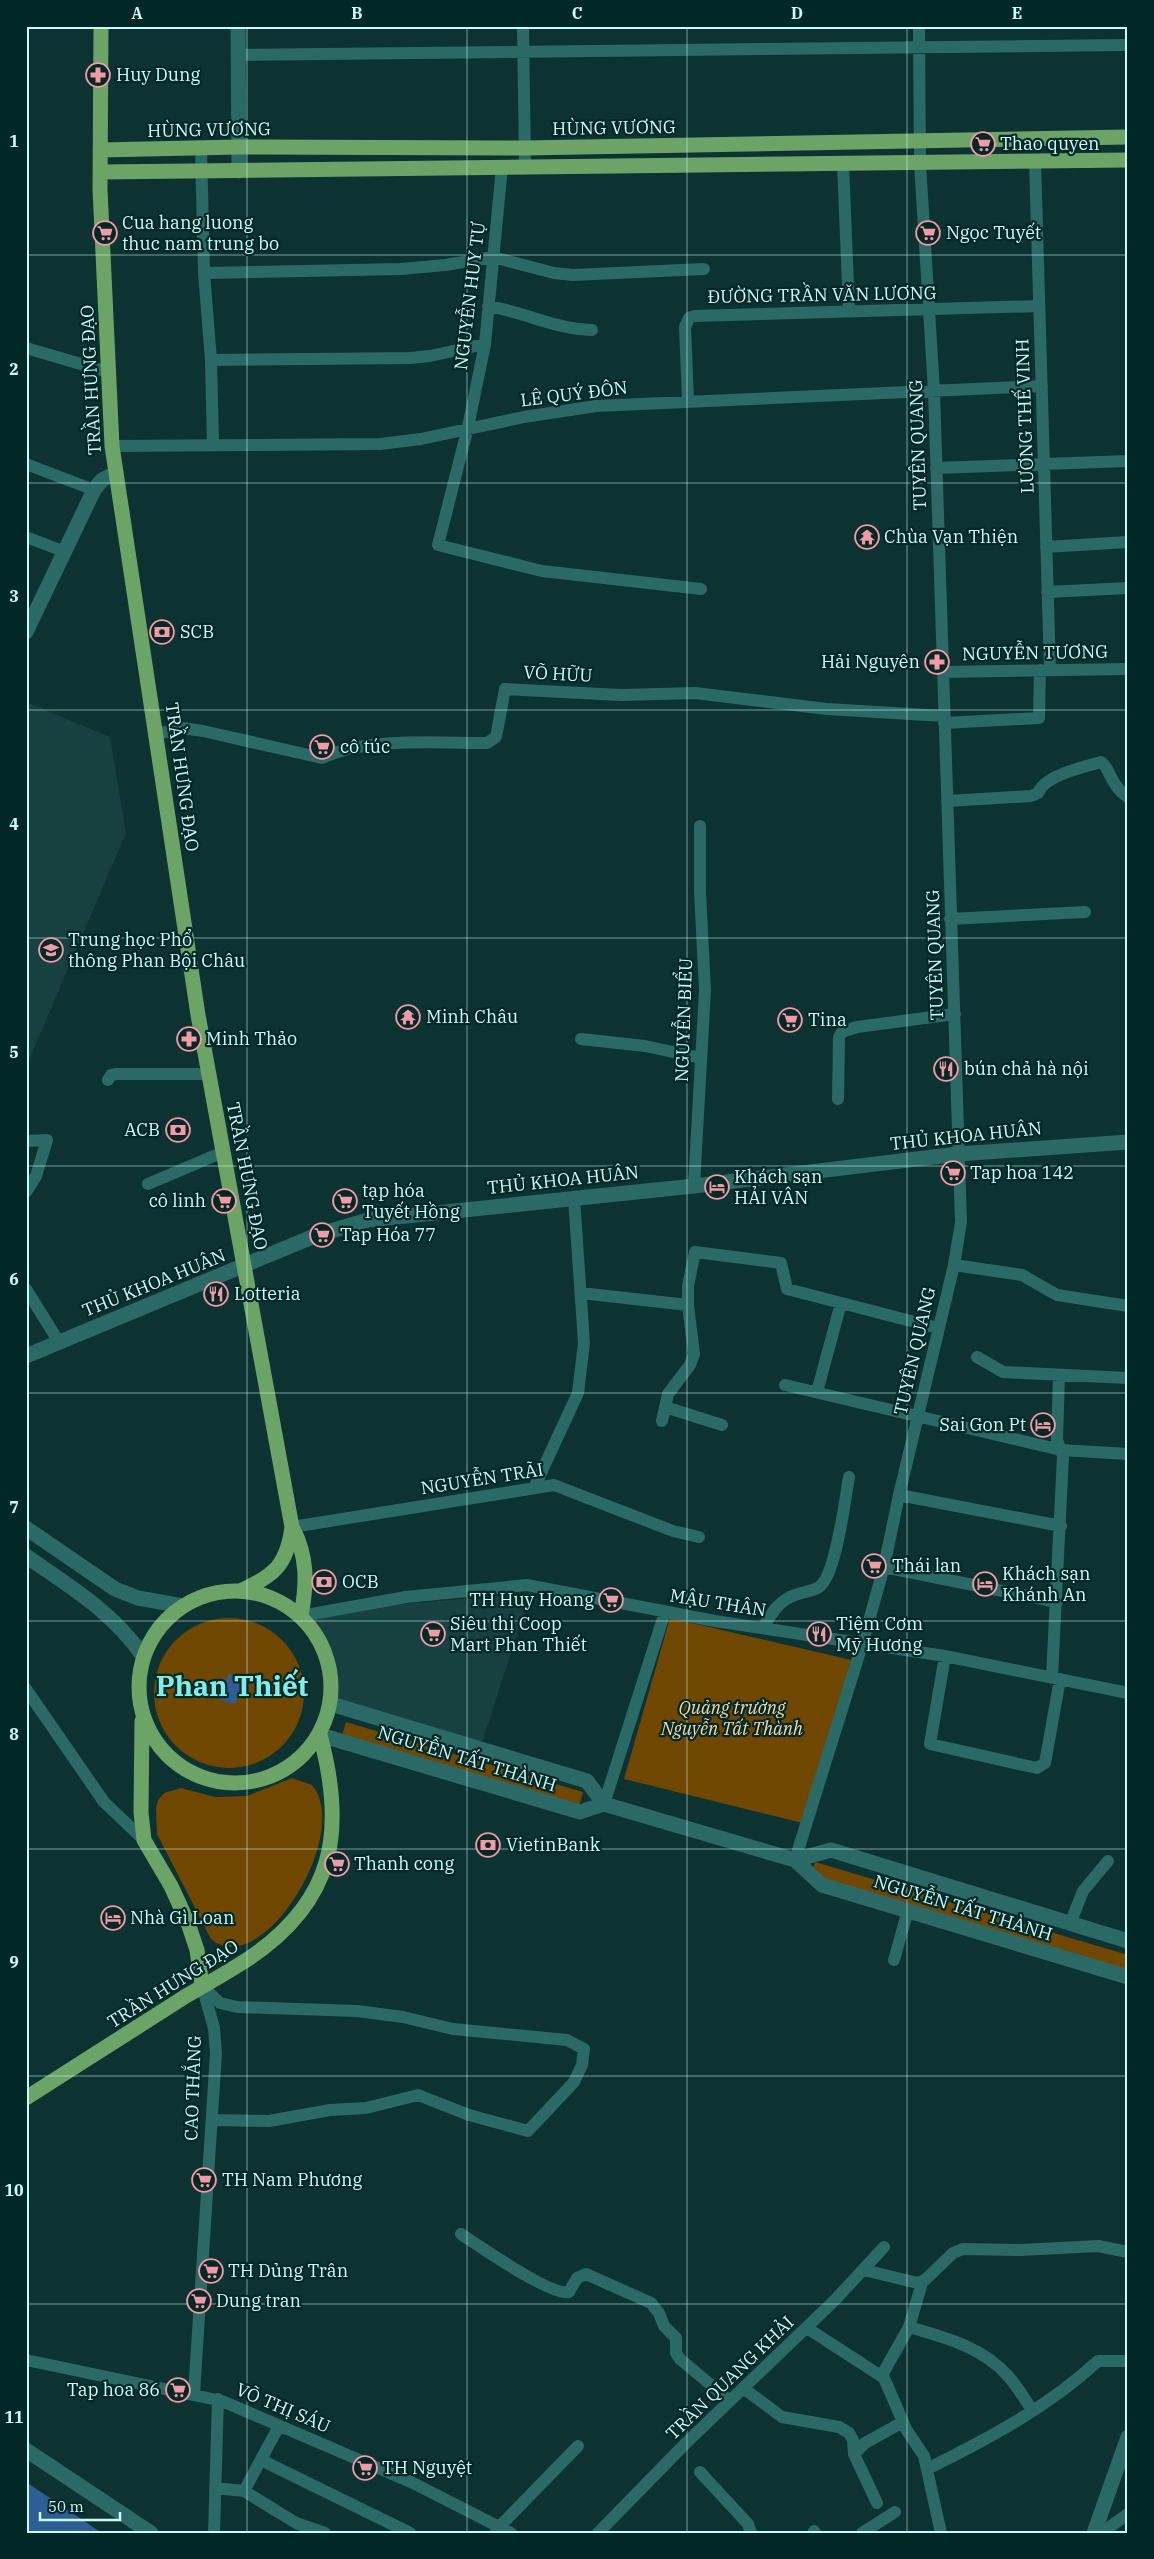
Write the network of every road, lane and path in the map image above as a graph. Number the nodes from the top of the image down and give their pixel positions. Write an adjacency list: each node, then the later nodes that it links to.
1 (101, 26): 14 (main road, TRẦN HƯNG ĐẠO)
2 (238, 26): 8 (street)
3 (523, 26): 7 (street)
4 (919, 26): 6 (street, TUYÊN QUANG)
5 (1128, 45): 6 (street)
6 (919, 47): 7 (street); 10 (street, TUYÊN QUANG)
7 (524, 52): 8 (street); 12 (street)
8 (238, 55): 11 (street)
9 (1128, 136): 10 (main road, HÙNG VƯƠNG)
10 (920, 142): 12 (main road, HÙNG VƯƠNG); 17 (street, TUYÊN QUANG)
11 (239, 147): 12 (main road, HÙNG VƯƠNG); 13 (main road, HÙNG VƯƠNG); 22 (street)
12 (525, 148): 19 (street)
13 (201, 149): 14 (main road, HÙNG VƯƠNG); 21 (street)
14 (100, 150): 23 (main road, TRẦN HƯNG ĐẠO)
15 (1128, 160): 16 (main road)
16 (1035, 161): 17 (main road); 28 (street, LƯƠNG THẾ VINH)
17 (920, 162): 18 (main road); 30 (street, TUYÊN QUANG)
18 (843, 163): 19 (main road); 29 (street)
19 (525, 167): 20 (main road)
20 (502, 168): 22 (main road); 24 (street, NGUYỄN HUY TỰ)
21 (203, 171): 22 (main road); 23 (main road); 26 (street)
22 (239, 171)
23 (100, 172): 35 (main road, TRẦN HƯNG ĐẠO)
24 (493, 257): 25 (street); 26 (street); 27 (street, NGUYỄN HUY TỰ)
25 (704, 269)
26 (204, 274): 34 (street)
27 (488, 306): 31 (street); 32 (street, NGUYỄN HUY TỰ)
28 (1039, 306): 30 (street, ĐƯỜNG TRẦN VĂN LƯƠNG); 36 (street, LƯƠNG THẾ VINH)
29 (850, 311): 30 (street, ĐƯỜNG TRẦN VĂN LƯƠNG); 38 (street, ĐƯỜNG TRẦN VĂN LƯƠNG)
30 (930, 311): 37 (street, TUYÊN QUANG)
31 (592, 330)
32 (485, 344): 34 (street); 39 (street, NGUYỄN HUY TỰ)
33 (26, 348): 35 (street)
34 (211, 360): 41 (street)
35 (108, 372): 40 (main road, TRẦN HƯNG ĐẠO)
36 (1042, 386): 37 (street, LÊ QUÝ ĐÔN); 44 (street, LƯƠNG THẾ VINH)
37 (934, 391): 38 (street, LÊ QUÝ ĐÔN); 45 (street, TUYÊN QUANG)
38 (688, 400): 39 (street, LÊ QUÝ ĐÔN)
39 (468, 427): 41 (street, LÊ QUÝ ĐÔN); 53 (street, NGUYỄN HUY TỰ)
40 (112, 446): 41 (street, LÊ QUÝ ĐÔN); 46 (main road, TRẦN HƯNG ĐẠO)
41 (213, 446)
42 (1128, 461): 44 (street)
43 (26, 464): 47 (street)
44 (1044, 464): 45 (street); 50 (street, LƯƠNG THẾ VINH)
45 (936, 468): 58 (street, TUYÊN QUANG)
46 (116, 473): 47 (street); 60 (main road, TRẦN HƯNG ĐẠO)
47 (94, 490): 51 (street)
48 (26, 537): 51 (street)
49 (1128, 542): 50 (street)
50 (1046, 547): 54 (street, LƯƠNG THẾ VINH)
51 (63, 551): 55 (street)
52 (1128, 588): 54 (street)
53 (700, 589)
54 (1047, 592): 57 (street, LƯƠNG THẾ VINH)
55 (26, 632)
56 (1128, 669): 57 (street, NGUYỄN TƯƠNG)
57 (1045, 670): 58 (street, NGUYỄN TƯƠNG); 59 (street, LƯƠNG THẾ VINH)
58 (943, 672): 59 (street, TUYÊN QUANG)
59 (944, 719): 60 (street, VÕ HỮU); 62 (street, TUYÊN QUANG)
60 (157, 734): 69 (main road, TRẦN HƯNG ĐẠO)
61 (1128, 797): 62 (street)
62 (947, 801): 65 (street, TUYÊN QUANG)
63 (700, 826): 68 (street, NGUYỄN BIỂU)
64 (1085, 912): 65 (street)
65 (950, 919): 66 (street, TUYÊN QUANG)
66 (955, 1014): 71 (street); 75 (street, TUYÊN QUANG)
67 (581, 1039): 68 (street)
68 (701, 1058): 77 (street, NGUYỄN BIỂU)
69 (209, 1074): 70 (street); 74 (main road, TRẦN HƯNG ĐẠO)
70 (108, 1080)
71 (838, 1099)
72 (26, 1142): 78 (street)
73 (1128, 1142): 75 (street, THỦ KHOA HUÂN)
74 (223, 1152): 76 (street); 81 (main road, TRẦN HƯNG ĐẠO)
75 (958, 1154): 77 (street, THỦ KHOA HUÂN); 80 (street, TUYÊN QUANG)
76 (148, 1184)
77 (694, 1186): 79 (street, THỦ KHOA HUÂN)
78 (26, 1192)
79 (574, 1198): 81 (street, THỦ KHOA HUÂN); 83 (street)
80 (954, 1265): 86 (street); 87 (street, TUYÊN QUANG)
81 (245, 1266): 88 (street, THỦ KHOA HUÂN); 105 (main road, TRẦN HƯNG ĐẠO)
82 (26, 1289): 88 (street)
83 (581, 1293): 85 (street); 102 (street)
84 (841, 1303): 85 (street); 87 (street); 94 (street)
85 (688, 1305): 95 (street)
86 (1128, 1306)
87 (938, 1328): 96 (street, TUYÊN QUANG)
88 (58, 1342): 89 (street, THỦ KHOA HUÂN)
89 (26, 1356)
90 (977, 1357): 91 (street)
91 (1059, 1375): 92 (street); 99 (street)
92 (1128, 1378)
93 (785, 1385): 94 (street)
94 (817, 1392): 96 (street)
95 (665, 1407): 97 (street); 98 (street)
96 (918, 1415): 99 (street); 103 (street, TUYÊN QUANG)
97 (662, 1421)
98 (722, 1425)
99 (1061, 1450): 100 (street); 104 (street)
100 (1128, 1454)
101 (849, 1478): 115 (street)
102 (534, 1488): 105 (street, NGUYỄN TRÃI); 107 (street, NGUYỄN TRÃI)
103 (899, 1495): 104 (street); 109 (street, TUYÊN QUANG)
104 (1061, 1526): 111 (street)
105 (292, 1527): 110 (main road, TRẦN HƯNG ĐẠO); 114 (main road, TRẦN HƯNG ĐẠO)
106 (26, 1528): 112 (street)
107 (700, 1538)
108 (26, 1556): 117 (street)
109 (884, 1567): 111 (street); 116 (street, TUYÊN QUANG)
110 (240, 1591): 112 (main road); 114 (main road)
111 (1057, 1602): 119 (street)
112 (183, 1606): 117 (main road)
113 (665, 1612): 114 (street, MẬU THÂN); 115 (street, MẬU THÂN); 125 (street)
114 (301, 1616): 122 (main road)
115 (763, 1628): 116 (street, MẬU THÂN)
116 (863, 1642): 118 (street, MẬU THÂN); 127 (street, TUYÊN QUANG)
117 (143, 1656): 123 (main road)
118 (945, 1656): 119 (street, MẬU THÂN); 119 (street)
119 (1056, 1678): 121 (street, MẬU THÂN)
120 (27, 1691): 126 (street, CAO THẮNG)
121 (1128, 1693)
122 (331, 1704): 124 (main road); 125 (street, NGUYỄN TẤT THÀNH)
123 (142, 1714): 124 (main road); 126 (main road)
124 (320, 1735): 125 (street, NGUYỄN TẤT THÀNH); 134 (main road, TRẦN HƯNG ĐẠO)
125 (604, 1804): 127 (street, NGUYỄN TẤT THÀNH)
126 (144, 1840): 134 (main road, CAO THẮNG)
127 (796, 1860): 129 (street, NGUYỄN TẤT THÀNH); 130 (street, NGUYỄN TẤT THÀNH)
128 (1108, 1861): 130 (street)
129 (908, 1910): 132 (street); 133 (street, NGUYỄN TẤT THÀNH)
130 (1070, 1924): 131 (street, NGUYỄN TẤT THÀNH)
131 (1128, 1941)
132 (894, 1960)
133 (1128, 1977)
134 (202, 1986): 135 (main road, TRẦN HƯNG ĐẠO); 136 (street, CAO THẮNG); 136 (street)
135 (29, 2095)
136 (212, 2120): 148 (street, CAO THẮNG)
137 (462, 2234): 150 (street)
138 (884, 2248): 140 (street, TRẦN QUANG KHẢI)
139 (1128, 2252): 141 (street)
140 (864, 2270): 141 (street); 143 (street, TRẦN QUANG KHẢI)
141 (922, 2283): 142 (street)
142 (909, 2327): 146 (street); 151 (street)
143 (807, 2328): 146 (street); 147 (street, TRẦN QUANG KHẢI)
144 (26, 2360): 148 (street, VÕ THỊ SÁU)
145 (1128, 2361): 151 (street)
146 (882, 2375): 152 (street)
147 (743, 2388): 150 (street, TRẦN QUANG KHẢI); 157 (street)
148 (194, 2394): 149 (street, VÕ THỊ SÁU)
149 (218, 2399): 153 (street, VÕ THỊ SÁU); 161 (street)
150 (730, 2401): 172 (street, TRẦN QUANG KHẢI)
151 (1032, 2410): 159 (street)
152 (903, 2422): 157 (street); 159 (street)
153 (279, 2426): 158 (street); 166 (street, VÕ THỊ SÁU)
154 (1128, 2437): 176 (street)
155 (578, 2446): 166 (street)
156 (26, 2450): 167 (street)
157 (854, 2454): 163 (street)
158 (261, 2460): 162 (street); 170 (street)
159 (927, 2469): 175 (street)
160 (700, 2472): 173 (street)
161 (215, 2488): 162 (street); 168 (street)
162 (244, 2491): 169 (street)
163 (877, 2503)
164 (894, 2512): 174 (street)
165 (1128, 2514): 177 (street)
166 (498, 2529): 171 (street, VÕ THỊ SÁU)
167 (151, 2533)
168 (214, 2533)
169 (325, 2533)
170 (410, 2533)
171 (511, 2533)
172 (598, 2533)
173 (751, 2533)
174 (862, 2533)
175 (941, 2533)
176 (1094, 2533)
177 (1101, 2533)

